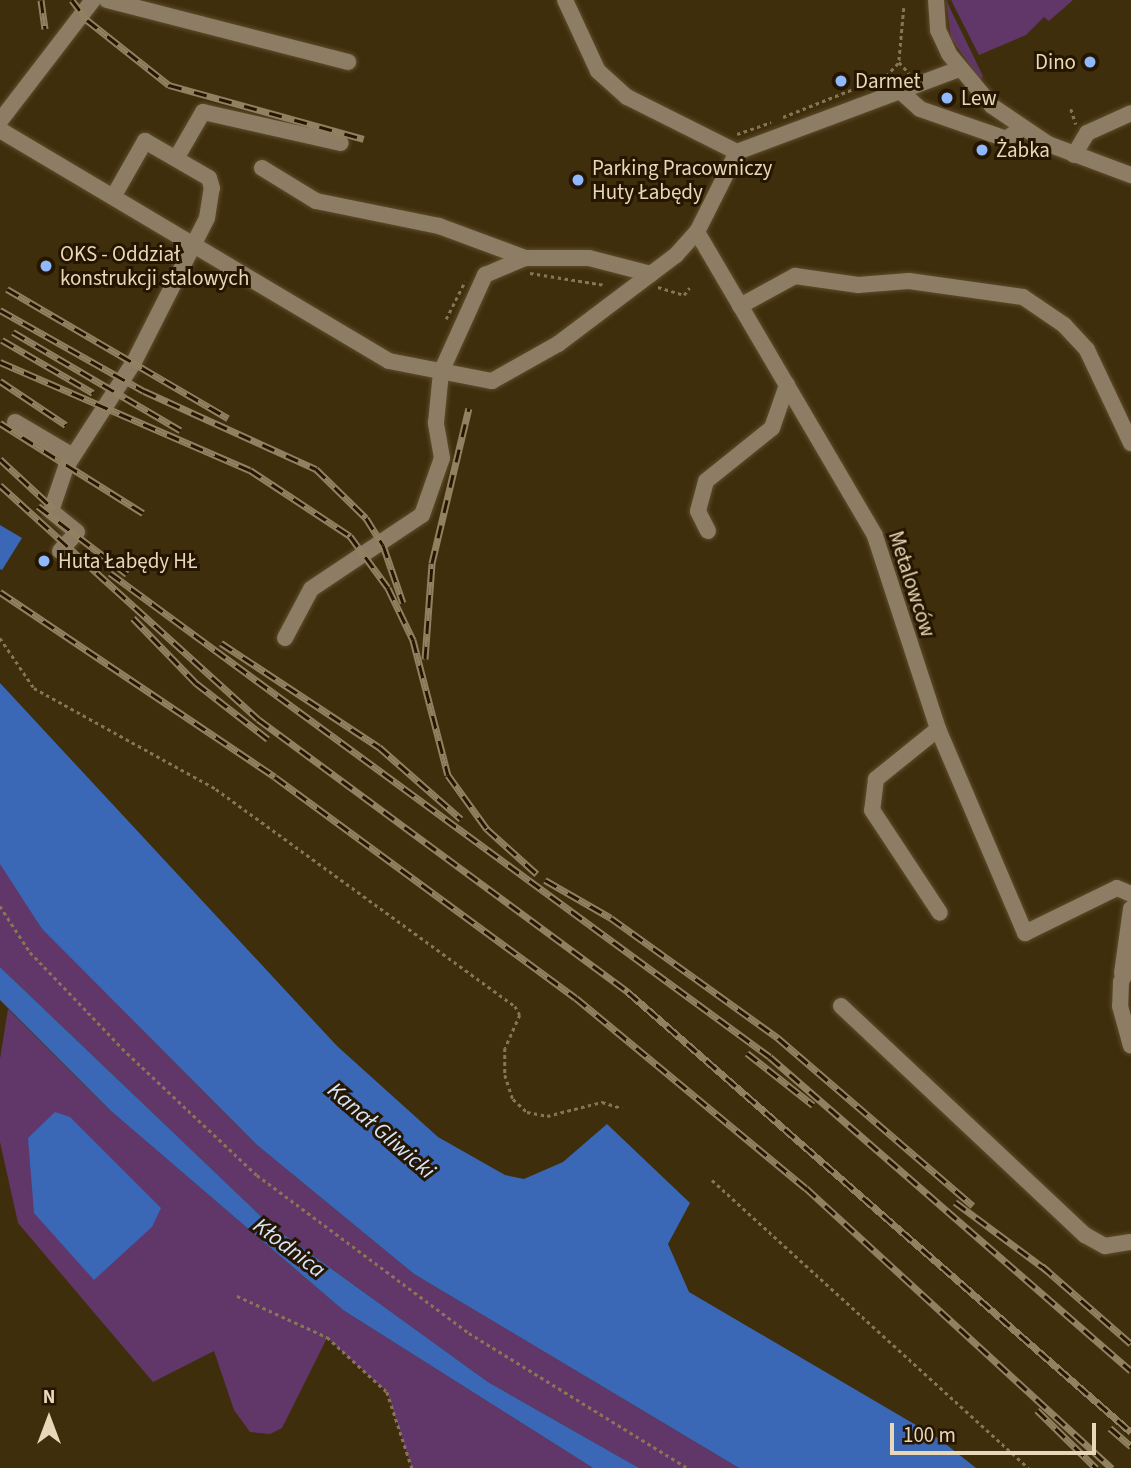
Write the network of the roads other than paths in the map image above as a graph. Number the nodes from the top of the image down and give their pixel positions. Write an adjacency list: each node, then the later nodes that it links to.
1 (93, 0): 9 (street)
2 (107, 0): 5 (street)
3 (565, 0): 13 (street)
4 (936, 0): 6 (street)
5 (348, 62)
6 (959, 69): 7 (street); 11 (street)
7 (899, 90): 11 (street); 13 (street)
8 (1131, 114): 14 (street)
9 (0, 121)
10 (0, 130): 18 (street)
11 (1026, 133): 14 (street)
12 (341, 143): 15 (street)
13 (737, 152): 19 (street)
14 (1074, 155): 17 (street)
15 (177, 157): 18 (street); 20 (street)
16 (262, 168): 21 (street)
17 (1131, 175)
18 (113, 197): 20 (street)
19 (697, 232): 22 (street); 23 (street, Metalowców)
20 (193, 242): 24 (street); 28 (street)
21 (525, 264): 22 (street); 24 (street)
22 (647, 280): 24 (street)
23 (740, 306): 25 (street, Metalowców); 27 (street)
24 (441, 372): 31 (street)
25 (787, 385): 29 (street); 32 (street, Metalowców)
26 (15, 422): 28 (street)
27 (1131, 443)
28 (73, 456): 30 (street)
29 (708, 531)
30 (60, 551)
31 (285, 638)
32 (938, 729): 33 (street, Metalowców); 35 (street)
33 (1131, 894)
34 (1131, 909): 37 (street)
35 (940, 913)
36 (1131, 962): 37 (street)
37 (1121, 982): 39 (street)
38 (841, 1006): 40 (street)
39 (1131, 1046)
40 (1131, 1242)

